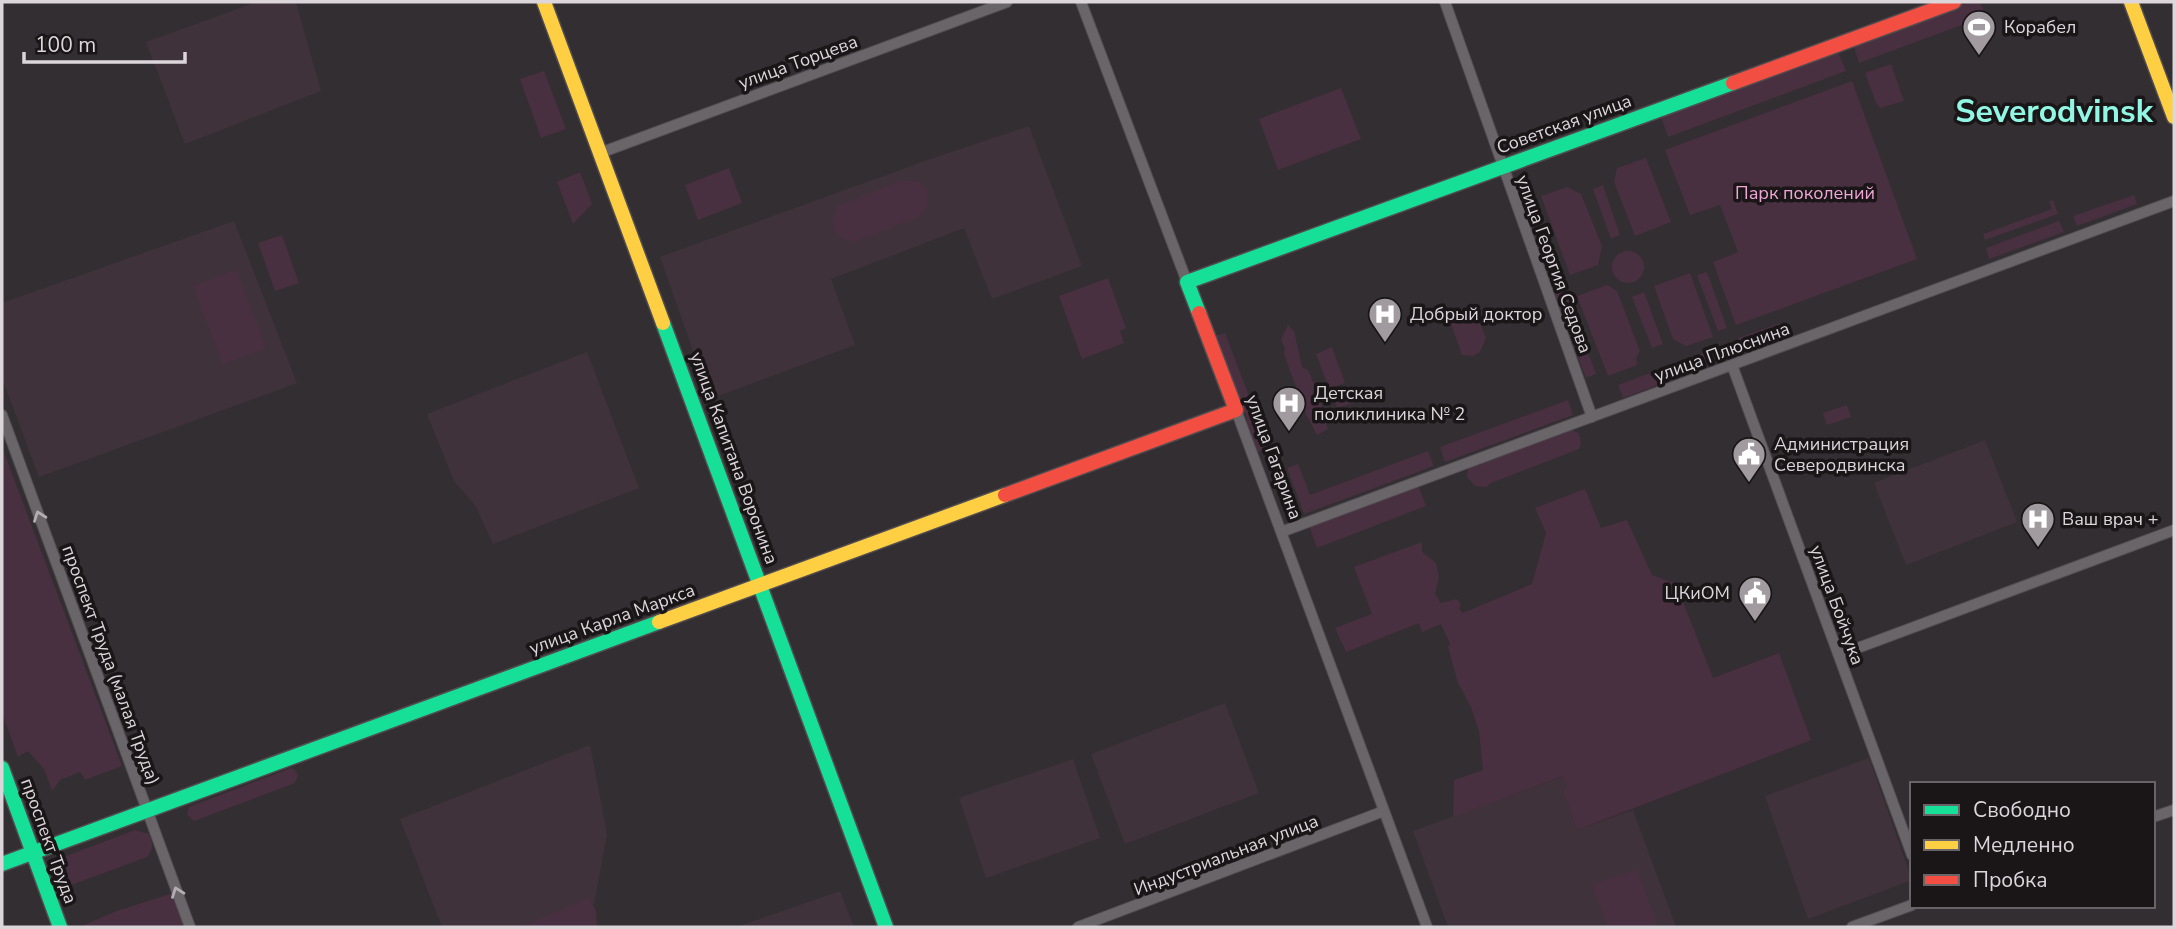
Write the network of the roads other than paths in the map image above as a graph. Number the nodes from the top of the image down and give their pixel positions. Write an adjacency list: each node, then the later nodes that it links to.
1 (544, 2): 8 (street, улица Капитана Воронина)
2 (1007, 2): 8 (street, улица Торцева)
3 (1081, 2): 11 (street, улица Гагарина)
4 (1446, 2): 9 (street, улица Георгия Седова)
5 (1954, 2): 9 (street, Советская улица)
6 (2130, 2): 7 (street)
7 (2174, 117)
8 (600, 153): 18 (street, улица Капитана Воронина)
9 (1503, 167): 11 (street, Советская улица); 15 (street, улица Георгия Седова)
10 (2174, 201): 12 (street, улица Плюснина)
11 (1187, 282): 13 (street, улица Гагарина)
12 (1732, 365): 15 (street, улица Плюснина); 19 (street, улица Бойчука)
13 (1236, 410): 17 (street, улица Гагарина); 18 (street, улица Карла Маркса)
14 (2, 415): 21 (street, проспект Труда (малая Труда), one-way to 14)
15 (1592, 417): 17 (street, улица Плюснина)
16 (2174, 530): 19 (street)
17 (1281, 532): 23 (street, улица Гагарина)
18 (760, 585): 21 (street, улица Карла Маркса); 31 (street, улица Капитана Воронина)
19 (1839, 655): 25 (street, улица Бойчука)
20 (2, 768): 26 (street, проспект Труда)
21 (148, 810): 26 (street, улица Карла Маркса); 30 (street, проспект Труда (малая Труда), one-way to 21)
22 (2174, 810): 24 (street)
23 (1384, 811): 32 (street, Индустриальная улица); 33 (street, улица Гагарина)
24 (2155, 816)
25 (1910, 850)
26 (34, 853): 27 (street, улица Карла Маркса); 29 (street, проспект Труда)
27 (2, 864)
28 (1910, 906): 34 (street)
29 (60, 927)
30 (190, 927)
31 (886, 927)
32 (1078, 927)
33 (1427, 927)
34 (1852, 927)

